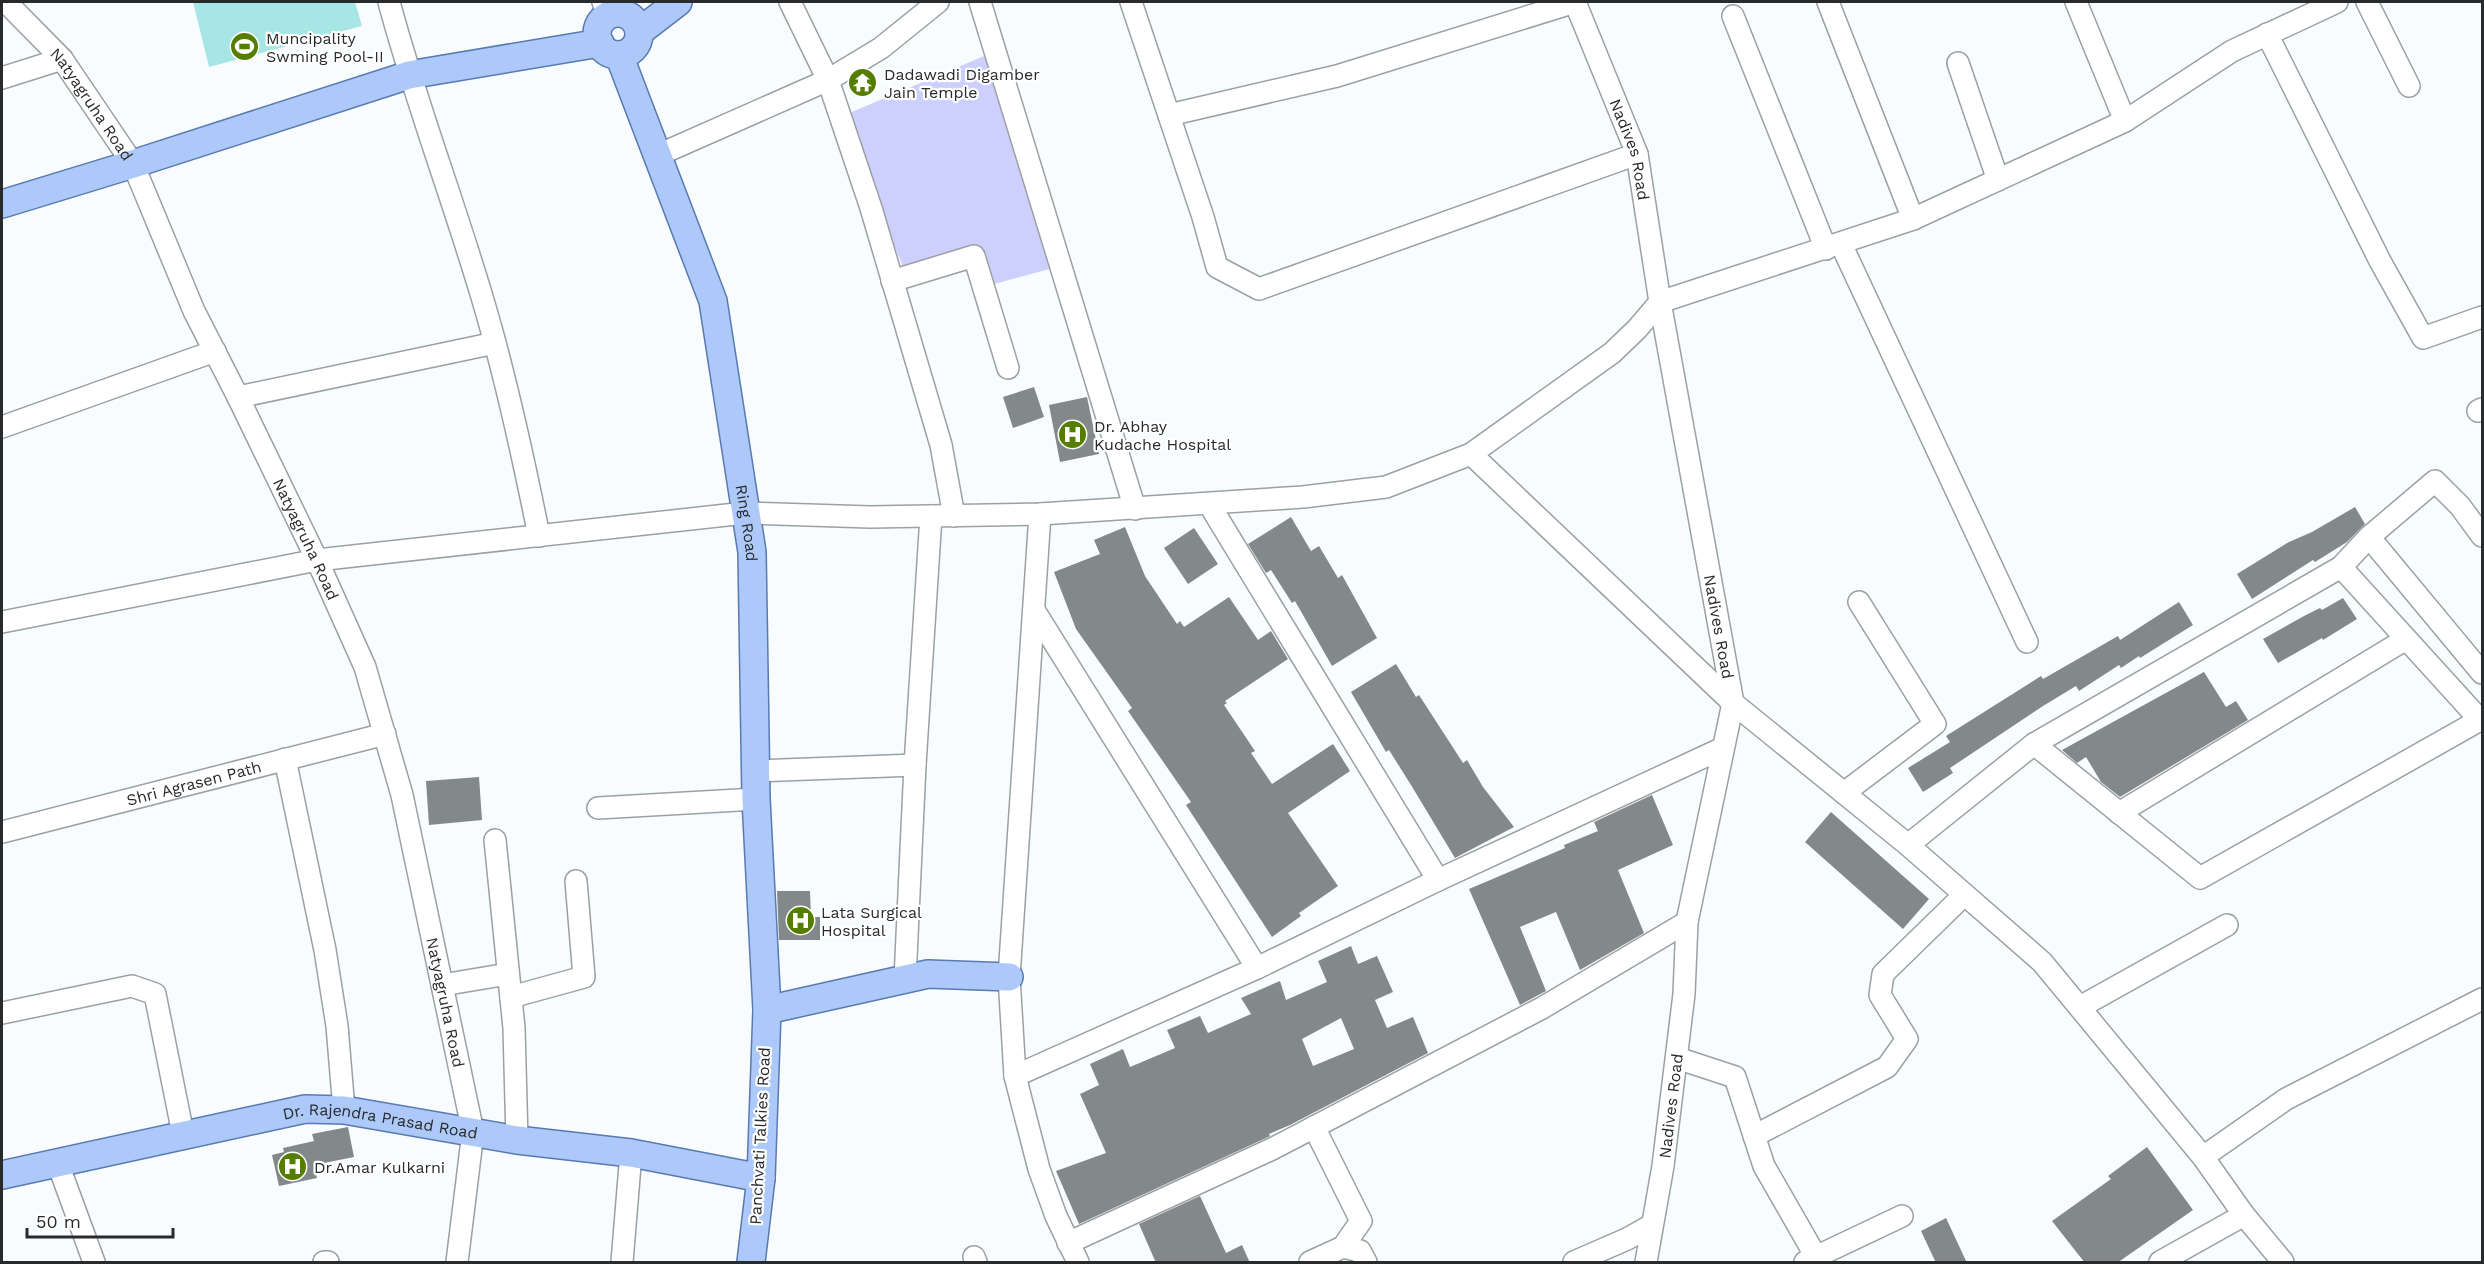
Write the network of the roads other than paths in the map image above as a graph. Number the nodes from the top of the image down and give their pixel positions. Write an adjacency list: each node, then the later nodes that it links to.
1 (6, 2): 18 (street, Natyagruha Road)
2 (389, 2): 20 (street)
3 (678, 2): 15 (main road)
4 (790, 2): 22 (street)
5 (938, 2): 22 (street)
6 (981, 2): 43 (street)
7 (1131, 2): 24 (street)
8 (1575, 2): 24 (street); 26 (street, Nadives Road)
9 (1828, 2): 31 (street)
10 (2076, 2): 25 (street)
11 (2337, 2): 16 (street)
12 (2367, 2): 23 (street)
13 (605, 9): 15 (main road); 17 (main road)
14 (1733, 16): 32 (street)
15 (639, 32): 17 (main road)
16 (2267, 34): 25 (street); 35 (street)
17 (609, 49): 20 (main road); 27 (main road, Ring Road)
18 (62, 59): 21 (street); 28 (street, Natyagruha Road)
19 (1958, 63): 29 (street)
20 (409, 75): 28 (main road); 36 (street)
21 (2, 78)
22 (828, 80): 27 (street); 33 (street)
23 (2409, 86)
24 (1169, 115): 26 (street)
25 (2125, 121): 29 (street)
26 (1637, 154): 34 (street, Nadives Road)
27 (656, 156): 44 (main road, Ring Road)
28 (133, 164): 30 (main road); 37 (street, Natyagruha Road)
29 (1998, 180): 31 (street)
30 (2, 204)
31 (1913, 219): 32 (street)
32 (1833, 246): 34 (street); 57 (street)
33 (892, 281): 38 (street); 47 (street)
34 (1660, 302): 41 (street); 59 (street, Nadives Road)
35 (2482, 317)
36 (495, 343): 39 (street); 48 (street)
37 (215, 351): 39 (street, Natyagruha Road); 40 (street)
38 (1008, 368)
39 (238, 397): 51 (street, Natyagruha Road)
40 (2, 427)
41 (1471, 454): 42 (street); 59 (street)
42 (1209, 504): 43 (street); 74 (street)
43 (1135, 509): 45 (street)
44 (745, 513): 46 (street); 48 (street); 66 (main road, Ring Road)
45 (1040, 514): 47 (street); 54 (street)
46 (931, 516): 47 (street); 65 (street)
47 (954, 516)
48 (539, 536): 51 (street)
49 (2482, 536): 50 (street)
50 (2368, 537): 52 (street); 58 (street)
51 (317, 560): 55 (street); 61 (street, Natyagruha Road)
52 (2341, 567): 56 (street); 62 (street)
53 (1859, 602): 67 (street)
54 (1034, 609): 79 (street); 81 (street)
55 (2, 622)
56 (2406, 639): 60 (street); 70 (street)
57 (2027, 642)
58 (2482, 673)
59 (1733, 703): 63 (street, Nadives Road); 67 (street)
60 (2481, 722): 70 (street)
61 (385, 734): 64 (street, Shri Agrasen Path); 83 (street, Natyagruha Road)
62 (2034, 744): 70 (street); 73 (street)
63 (1723, 748): 74 (street); 77 (street, Nadives Road)
64 (285, 759): 71 (street, Shri Agrasen Path); 91 (street)
65 (915, 765): 66 (street); 82 (street)
66 (756, 771): 68 (main road, Ring Road)
67 (1844, 794): 73 (street)
68 (756, 799): 69 (street); 87 (main road, Ring Road)
69 (598, 808)
70 (2119, 813)
71 (2, 832)
72 (495, 840): 80 (street)
73 (1908, 845): 76 (street)
74 (1438, 880): 79 (street)
75 (576, 881): 84 (street)
76 (1965, 894): 86 (street); 95 (street)
77 (1687, 922): 89 (street, Nadives Road); 92 (street)
78 (2228, 925): 86 (street)
79 (1257, 968): 90 (street)
80 (508, 974): 83 (street); 84 (street)
81 (1009, 977): 82 (main road); 90 (street)
82 (905, 979): 87 (main road)
83 (442, 985): 93 (street, Natyagruha Road)
84 (511, 997): 96 (street)
85 (2482, 999): 98 (street)
86 (2080, 1007): 98 (street)
87 (767, 1010): 101 (main road, Panchvati Talkies Road)
88 (2, 1013): 94 (street)
89 (1677, 1058): 95 (street); 104 (street, Nadives Road)
90 (1015, 1076): 105 (street)
91 (344, 1110): 93 (main road, Dr. Rajendra Prasad Road); 94 (main road, Dr. Rajendra Prasad Road)
92 (1314, 1127): 105 (street); 106 (street)
93 (473, 1132): 96 (main road, Dr. Rajendra Prasad Road); 109 (street, Natyagruha Road)
94 (183, 1134): 99 (main road, Dr. Rajendra Prasad Road)
95 (1754, 1136): 107 (street)
96 (517, 1140): 97 (main road, Dr. Rajendra Prasad Road)
97 (631, 1153): 101 (main road, Dr. Rajendra Prasad Road); 110 (street)
98 (2203, 1157): 102 (street)
99 (58, 1164): 100 (main road, Dr. Rajendra Prasad Road); 108 (street)
100 (2, 1175)
101 (761, 1178): 111 (main road, Panchvati Talkies Road)
102 (2244, 1215): 117 (street); 118 (street)
103 (1902, 1216): 107 (street)
104 (1652, 1225): 115 (street); 116 (street, Nadives Road)
105 (1068, 1243): 112 (street)
106 (1343, 1247): 113 (street); 114 (street)
107 (1813, 1261)
108 (94, 1263)
109 (457, 1263)
110 (622, 1263)
111 (751, 1263)
112 (1078, 1263)
113 (1310, 1263)
114 (1366, 1263)
115 (1574, 1263)
116 (1647, 1263)
117 (2160, 1263)
118 (2283, 1263)

